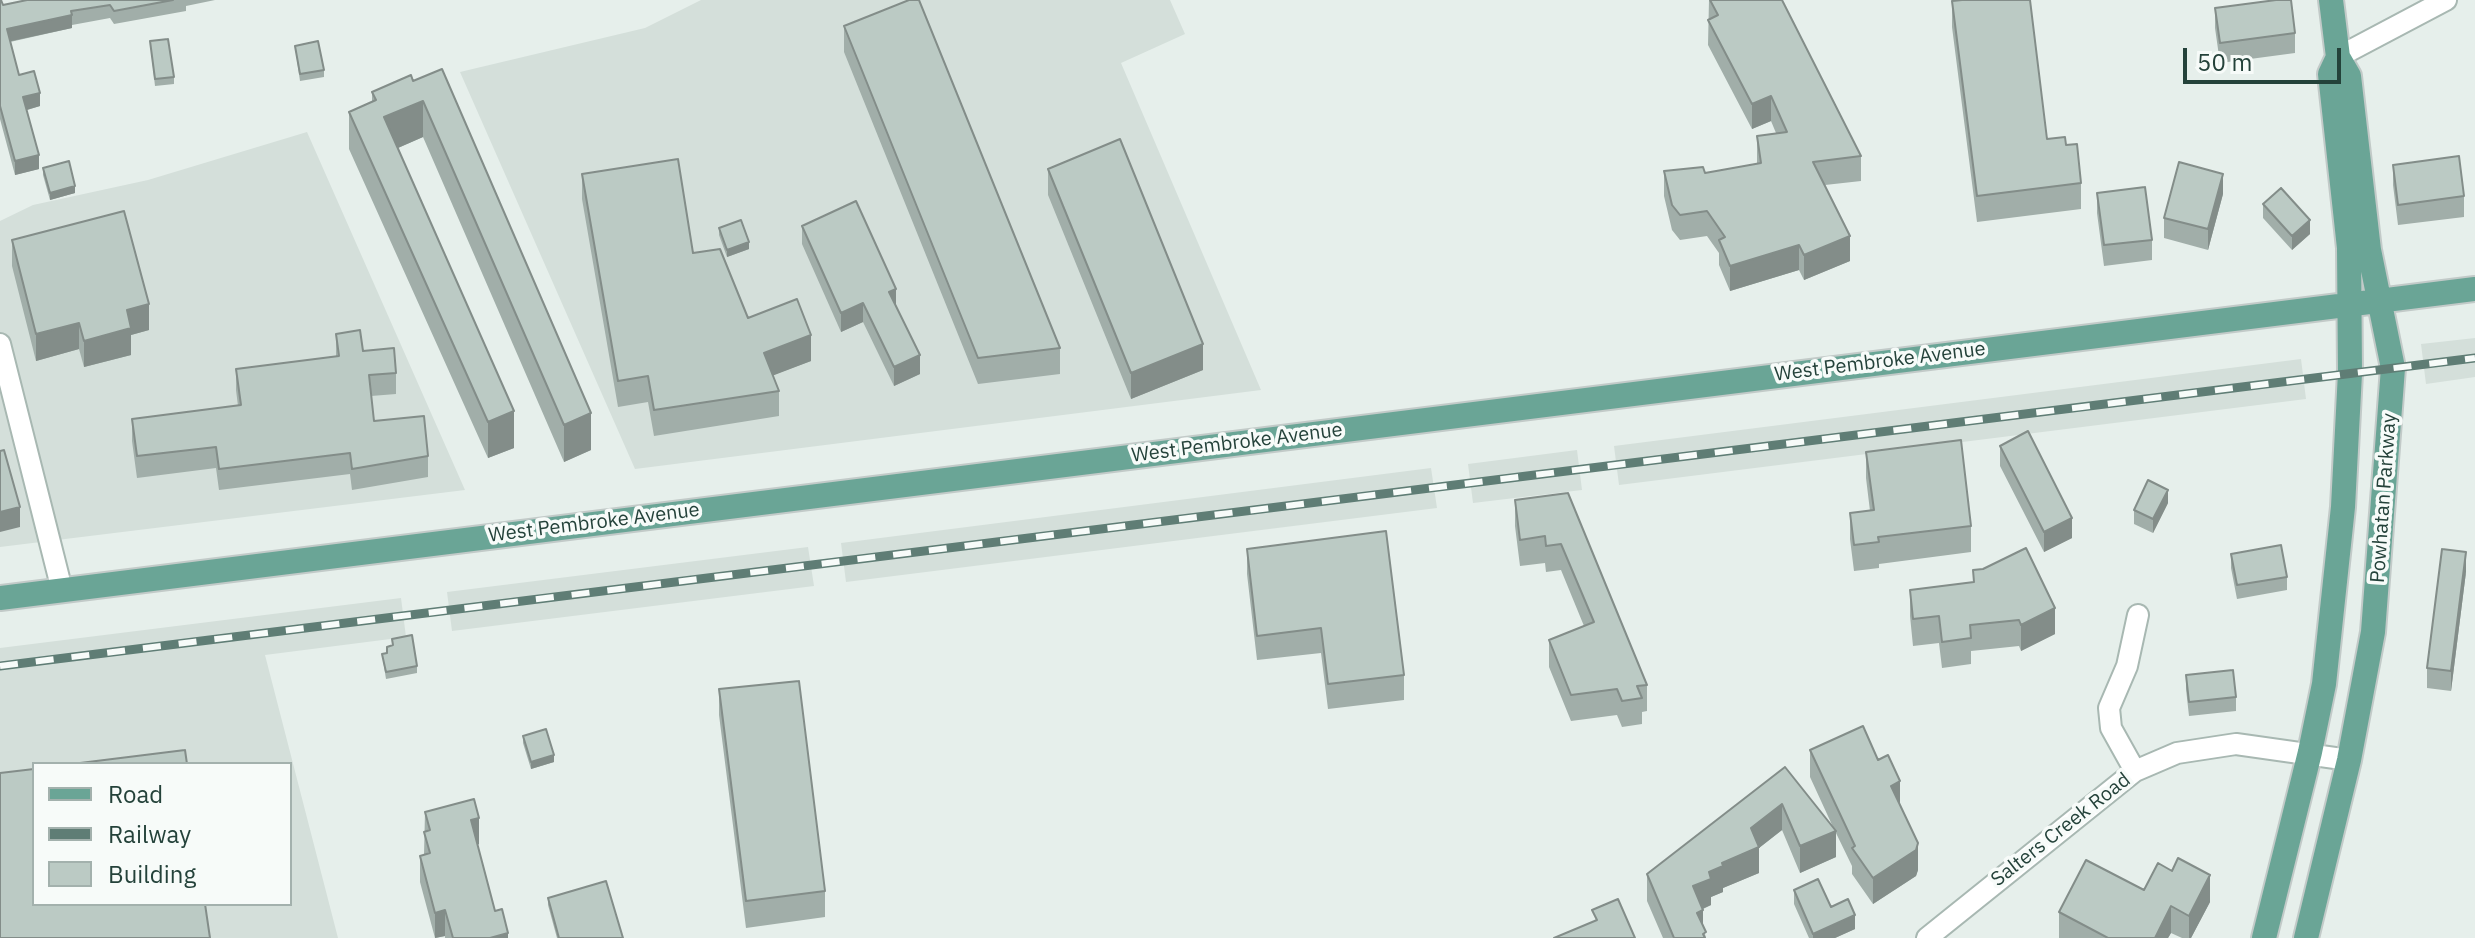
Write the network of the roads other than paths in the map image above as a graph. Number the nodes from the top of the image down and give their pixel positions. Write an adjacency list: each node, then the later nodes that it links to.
1 (2331, 0): 3 (main road, Powhatan Parkway)
2 (2446, 0): 3 (street)
3 (2338, 57): 5 (main road, Powhatan Parkway); 6 (main road, Powhatan Parkway)
4 (2475, 289): 5 (main road, West Pembroke Avenue)
5 (2379, 302): 6 (main road, West Pembroke Avenue); 12 (main road, Powhatan Parkway)
6 (2349, 306): 8 (main road, West Pembroke Avenue); 11 (main road, Powhatan Parkway)
7 (0, 344): 8 (street)
8 (62, 590): 9 (main road, West Pembroke Avenue)
9 (0, 598)
10 (2138, 615): 13 (street)
11 (2310, 752): 12 (street, Salters Creek Road); 13 (street, Salters Creek Road); 15 (main road, Powhatan Parkway)
12 (2349, 760): 16 (main road, Powhatan Parkway)
13 (2135, 771): 14 (street, Salters Creek Road)
14 (1927, 938)
15 (2264, 938)
16 (2306, 938)

